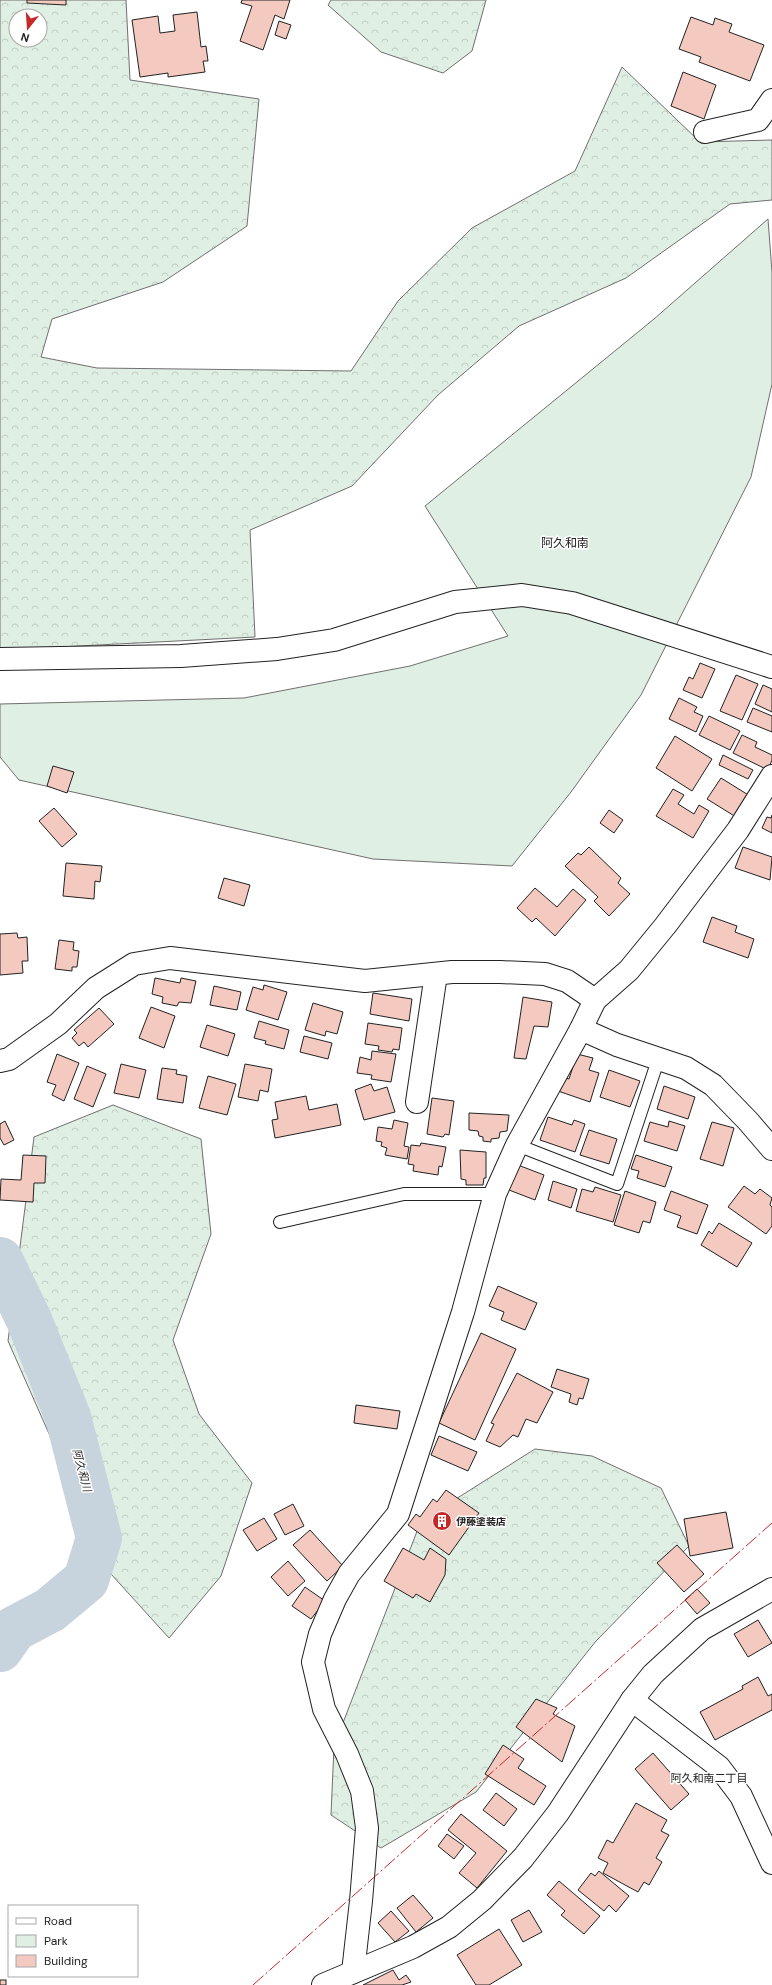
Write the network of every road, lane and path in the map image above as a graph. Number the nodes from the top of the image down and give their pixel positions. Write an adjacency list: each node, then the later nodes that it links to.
1 (772, 100): 2 (street)
2 (705, 132)
3 (0, 659): 4 (street)
4 (772, 667)
5 (772, 776): 7 (street)
6 (436, 974): 7 (street); 10 (street); 11 (street)
7 (594, 1000): 8 (street)
8 (581, 1029): 9 (street); 12 (street)
9 (658, 1060): 12 (lane); 13 (street)
10 (0, 1061)
11 (416, 1102)
12 (517, 1145): 14 (street)
13 (772, 1149)
14 (495, 1194): 15 (lane); 19 (street)
15 (280, 1222)
16 (772, 1589): 17 (street)
17 (632, 1700): 18 (street); 19 (street)
18 (772, 1863)
19 (353, 1972): 20 (street)
20 (323, 1985)

